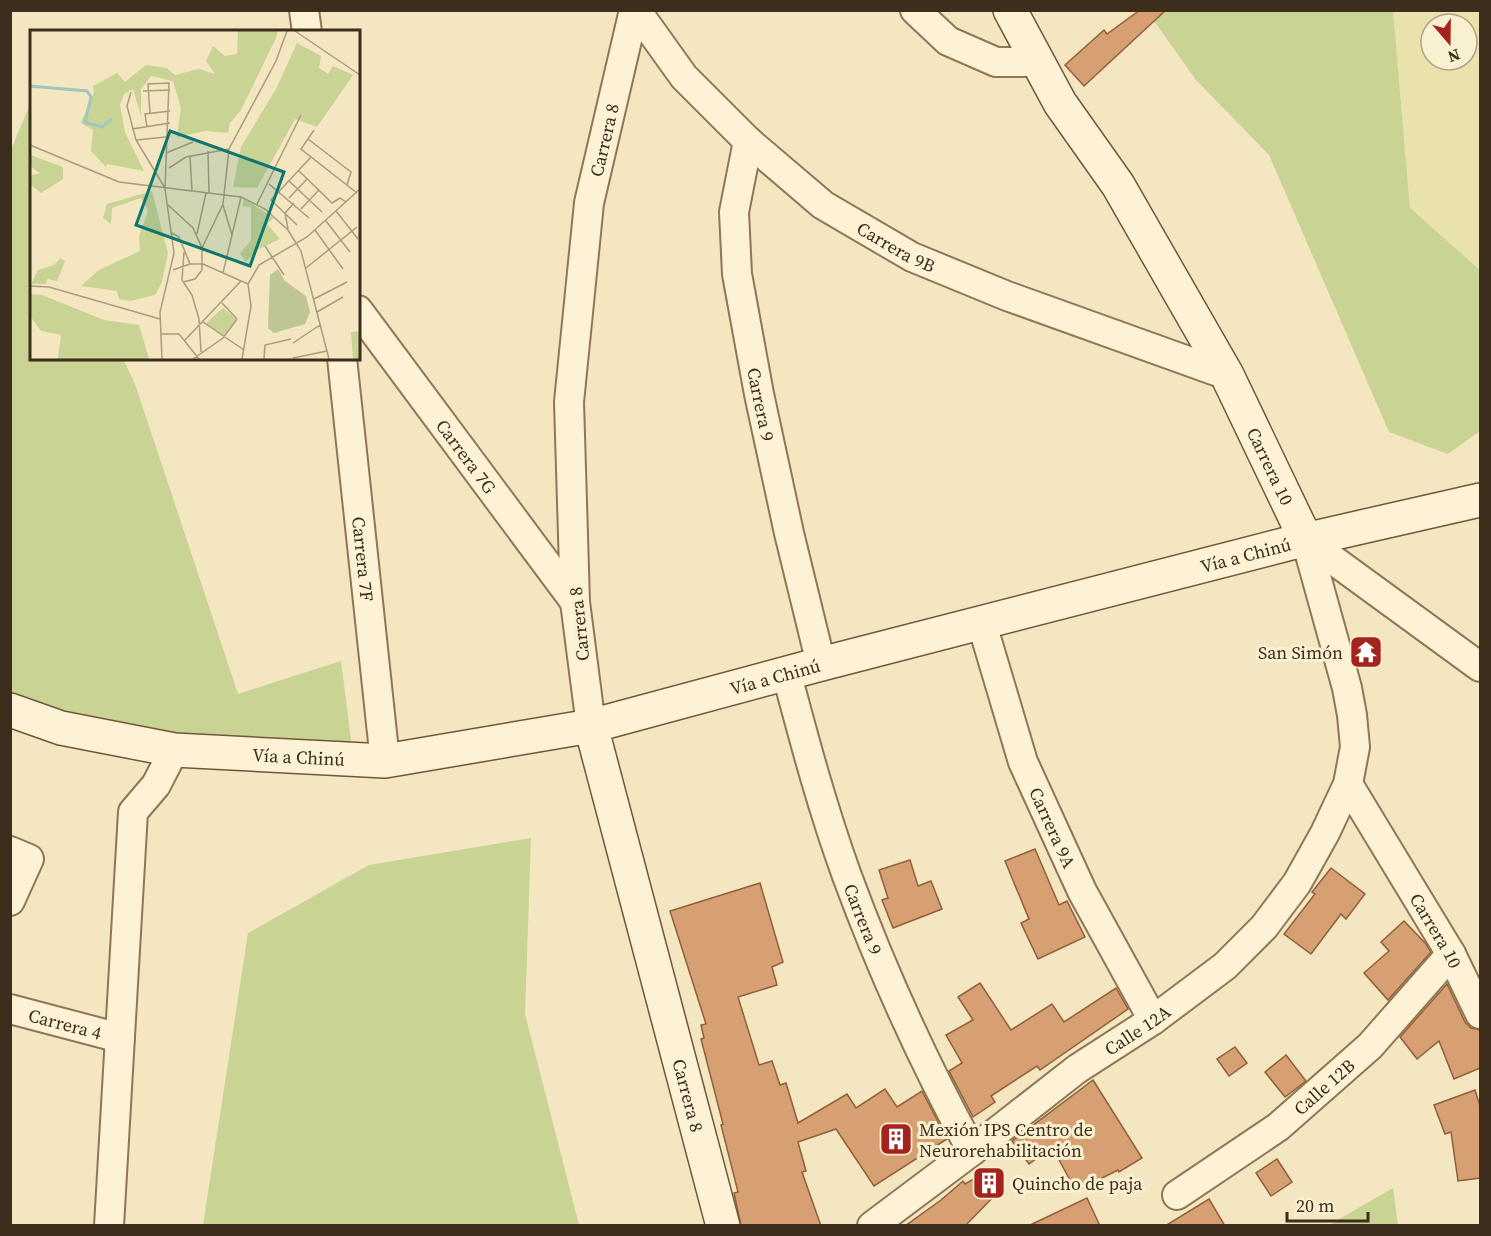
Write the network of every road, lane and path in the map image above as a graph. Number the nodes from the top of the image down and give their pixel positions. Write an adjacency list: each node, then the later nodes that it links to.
1 (304, 10): 5 (street)
2 (635, 10): 7 (street, Carrera 9B); 13 (street, Carrera 8)
3 (915, 10): 6 (street)
4 (1010, 10): 6 (main road, Carrera 10)
5 (307, 30)
6 (1038, 62): 10 (main road, Carrera 10)
7 (748, 141): 10 (street, Carrera 9B); 15 (street, Carrera 9)
8 (360, 313): 13 (street, Carrera 7G)
9 (342, 360): 21 (street, Carrera 7F)
10 (1227, 375): 12 (main road, Carrera 10)
11 (1480, 500): 12 (main road, Vía a Chinú)
12 (1306, 540): 14 (main road, Vía a Chinú); 16 (street); 22 (street, Carrera 10)
13 (574, 602): 19 (street, Carrera 8)
14 (982, 624): 15 (main road, Vía a Chinú); 28 (street, Carrera 9A)
15 (820, 664): 17 (main road, Vía a Chinú)
16 (1480, 668)
17 (787, 675): 19 (main road, Vía a Chinú); 30 (street, Carrera 9)
18 (10, 710): 20 (main road, Vía a Chinú)
19 (591, 726): 21 (main road, Vía a Chinú); 33 (main road, Carrera 8)
20 (174, 750): 21 (main road, Vía a Chinú); 29 (street)
21 (386, 761)
22 (1348, 784): 25 (street, Carrera 10); 28 (street, Calle 12A)
23 (20, 855): 24 (street)
24 (10, 902)
25 (1451, 954): 27 (street, Carrera 10); 31 (street, Calle 12B)
26 (10, 1008): 29 (street, Carrera 4)
27 (1480, 1014)
28 (1153, 1020): 30 (street, Calle 12A)
29 (120, 1038): 32 (street)
30 (972, 1151): 34 (street, Calle 12A)
31 (1177, 1196)
32 (108, 1226)
33 (723, 1226)
34 (872, 1226)

